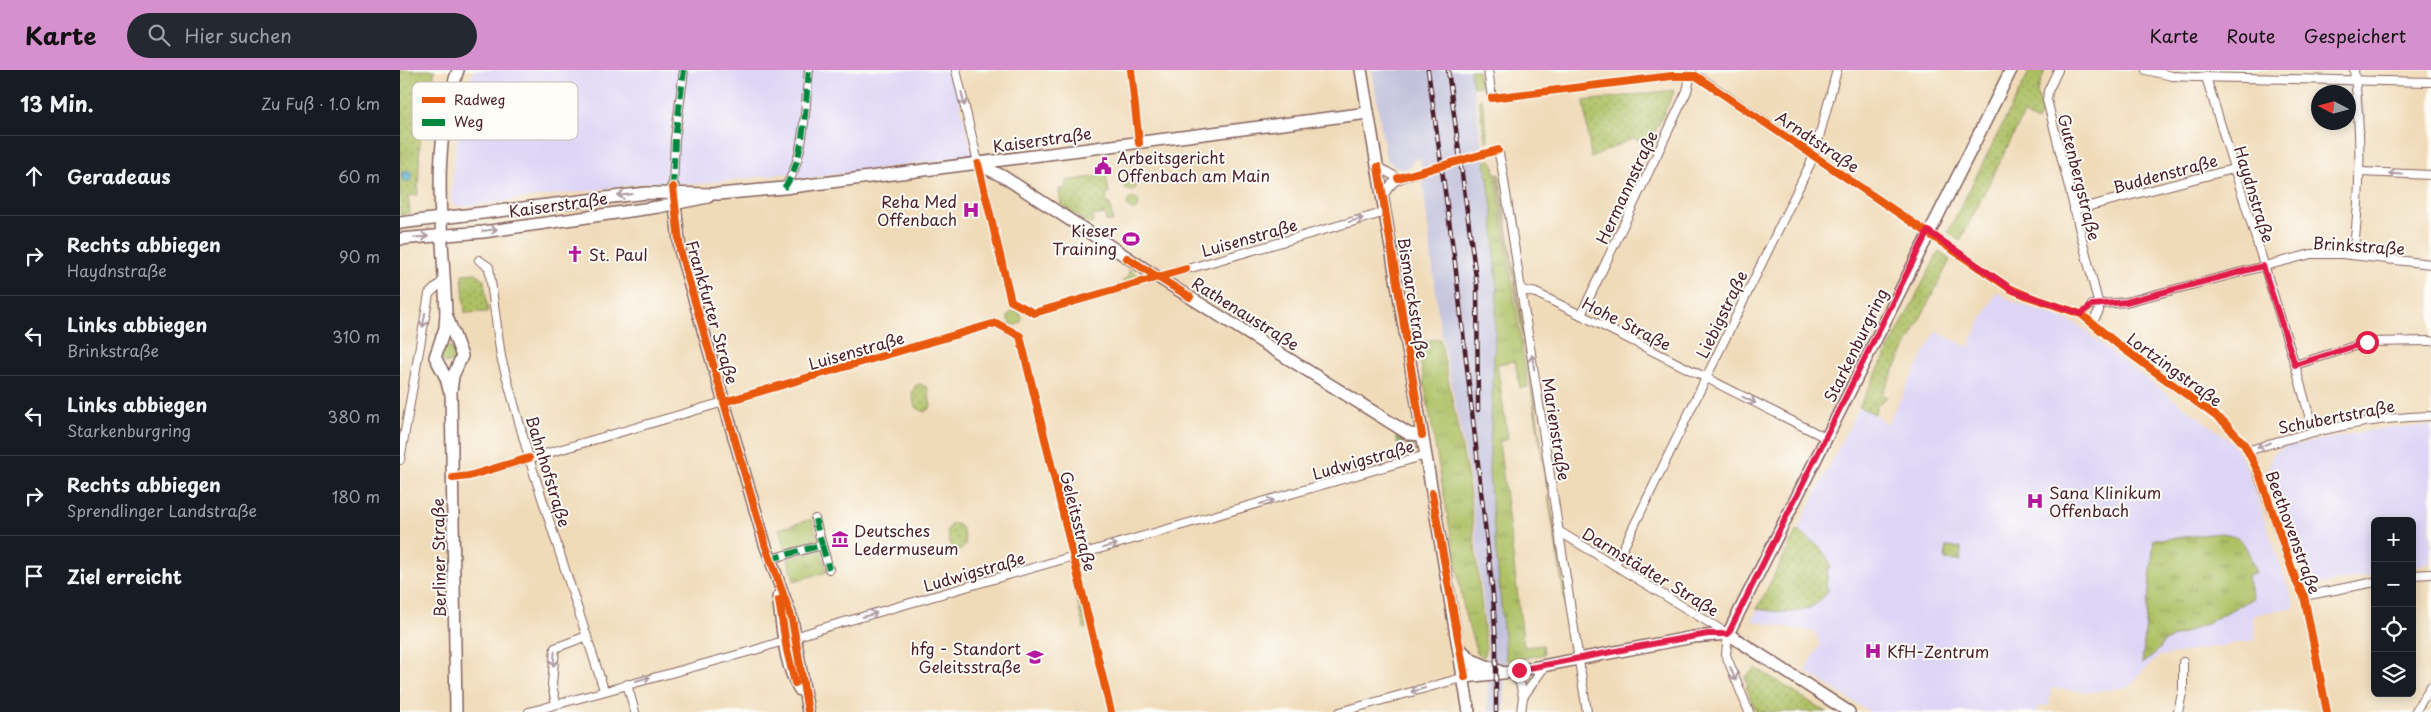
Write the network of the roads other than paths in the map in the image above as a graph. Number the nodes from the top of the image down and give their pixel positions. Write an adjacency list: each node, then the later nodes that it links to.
1 (458, 70): 16 (main road, Berliner Straße)
2 (684, 70): 31 (street, Frankfurter Straße)
3 (810, 70): 30 (street)
4 (956, 70): 23 (street, one-way to 23)
5 (1131, 70): 20 (street)
6 (1361, 70): 18 (main road, Bismarckstraße)
7 (1488, 70): 13 (street)
8 (1837, 70): 22 (street, Liebigstraße)
9 (2011, 70): 41 (main road, Starkenburgring)
10 (2058, 70): 36 (street, Gutenbergstraße)
11 (2146, 70): 14 (street)
12 (2354, 70): 15 (street)
13 (1692, 73): 22 (street, Arndtstraße); 54 (street, Hermannstraße)
14 (2206, 77): 15 (street); 25 (street, Haydnstraße)
15 (2355, 80): 17 (street); 27 (street)
16 (454, 82)
17 (2431, 82)
18 (1368, 113): 20 (main road, Kaiserstraße); 24 (main road, Bismarckstraße)
19 (442, 140): 39 (main road, Berliner Straße)
20 (1139, 143): 23 (main road, Kaiserstraße)
21 (1483, 154): 50 (street, Marienstraße)
22 (1814, 156): 41 (street, Arndtstraße); 59 (street, Liebigstraße)
23 (978, 164): 30 (main road, Kaiserstraße); 48 (main road, Rathenaustraße); 48 (street, Luisenstraße)
24 (1378, 167): 29 (street); 33 (main road, Bismarckstraße)
25 (2233, 169): 36 (street, Buddenstraße); 47 (street, Haydnstraße)
26 (1422, 172): 29 (street)
27 (2360, 172): 28 (street, one-way to 27); 44 (street)
28 (2431, 175)
29 (1398, 178): 33 (street)
30 (784, 188): 32 (main road, Kaiserstraße)
31 (673, 189): 32 (main road, Kaiserstraße); 34 (main road, Kaiserstraße, one-way to 34); 35 (main road, Frankfurter Straße)
32 (719, 194): 35 (main road, Kaiserstraße)
33 (1383, 197): 37 (main road, Bismarckstraße)
34 (589, 200): 38 (main road); 39 (main road, Kaiserstraße)
35 (674, 204): 38 (main road, Kaiserstraße); 60 (main road, Frankfurter Straße)
36 (2074, 210): 51 (street, Gutenbergstraße)
37 (1386, 212): 48 (street, Luisenstraße, one-way to 37); 64 (main road, Bismarckstraße)
38 (591, 216): 42 (main road, Kaiserstraße, one-way to 38)
39 (440, 219): 40 (main road, Kaiserstraße); 42 (main road, Berliner Straße)
40 (400, 224)
41 (1928, 231): 53 (street); 65 (main road, Starkenburgring)
42 (442, 235): 43 (main road, Kaiserstraße, one-way to 42); 49 (main road, Berliner Straße)
43 (400, 239)
44 (2354, 255): 46 (street, Brinkstraße); 47 (street, Brinkstraße)
45 (479, 260): 68 (street, Bahnhofstraße)
46 (2431, 264)
47 (2263, 266): 51 (street, Brinkstraße); 58 (street, Haydnstraße)
48 (1159, 278): 64 (main road, Rathenaustraße)
49 (445, 279): 52 (main road, Berliner Straße); 69 (street, one-way to 69)
50 (1522, 290): 54 (street, Hohe Straße); 72 (street, Marienstraße, one-way to 50)
51 (2096, 305): 53 (street); 55 (street, Gutenbergstraße)
52 (446, 314): 61 (main road, Berliner Straße); 61 (main road, Berliner Straße)
53 (2081, 314): 55 (street, Lortzingstraße)
54 (1581, 315): 59 (street, Hohe Straße)
55 (2092, 323): 66 (street, Lortzingstraße)
56 (1020, 336): 60 (street, Luisenstraße); 74 (street, Geleitsstraße)
57 (2431, 341): 58 (street)
58 (2295, 365): 63 (street, Haydnstraße)
59 (1705, 378): 65 (street, Hohe Straße, one-way to 65); 76 (street, Liebigstraße)
60 (724, 402): 68 (street, Luisenstraße); 75 (main road, Frankfurter Straße)
61 (451, 404): 70 (main road, Berliner Straße)
62 (2431, 416): 63 (street, Schubertstraße)
63 (2314, 433): 66 (street, Schubertstraße, one-way to 66)
64 (1422, 435): 67 (main road, Bismarckstraße)
65 (1826, 438): 82 (main road, Starkenburgring)
66 (2248, 451): 81 (street, Beethovenstraße)
67 (1426, 455): 74 (street, Ludwigstraße, one-way to 67); 85 (main road, Bismarckstraße)
68 (529, 458): 70 (street, Luisenstraße); 83 (street, Bahnhofstraße)
69 (400, 460)
70 (453, 478): 96 (main road, Berliner Straße)
71 (815, 519): 73 (street)
72 (1560, 532): 76 (street, Darmstädter Straße); 86 (street, Marienstraße)
73 (822, 545): 75 (street); 77 (street)
74 (1074, 556): 84 (street, Ludwigstraße, one-way to 74); 100 (street, Geleitsstraße)
75 (770, 559): 84 (main road, Frankfurter Straße)
76 (1615, 564): 82 (street, Darmstädter Straße)
77 (829, 569)
78 (2431, 574): 79 (street)
79 (2416, 575)
80 (2371, 583): 81 (street)
81 (2304, 596): 108 (street, Beethovenstraße)
82 (1728, 634): 86 (main road); 105 (street, one-way to 105); 106 (main road)
83 (587, 636): 92 (street, Bahnhofstraße); 95 (street, one-way to 95)
84 (790, 638): 91 (street, Ludwigstraße, one-way to 84); 99 (main road, Frankfurter Straße)
85 (1459, 648): 89 (main road); 90 (main road, Bismarckstraße)
86 (1579, 657): 88 (main road); 104 (street, Marienstraße)
87 (2184, 662): 107 (street)
88 (1546, 664): 89 (main road); 94 (street)
89 (1507, 672): 90 (main road); 94 (street)
90 (1465, 676): 101 (street, one-way to 101); 102 (main road, Bismarckstraße)
91 (627, 684): 92 (street, Ludwigstraße); 98 (street)
92 (604, 690): 95 (street, Ludwigstraße)
93 (2430, 690): 109 (street)
94 (1523, 697): 103 (street)
95 (556, 704): 97 (street, Ludwigstraße)
96 (456, 712)
97 (529, 712)
98 (635, 712)
99 (808, 712)
100 (1111, 712)
101 (1340, 712)
102 (1469, 712)
103 (1521, 712)
104 (1587, 712)
105 (1749, 712)
106 (1849, 712)
107 (2178, 712)
108 (2327, 712)
109 (2415, 712)

